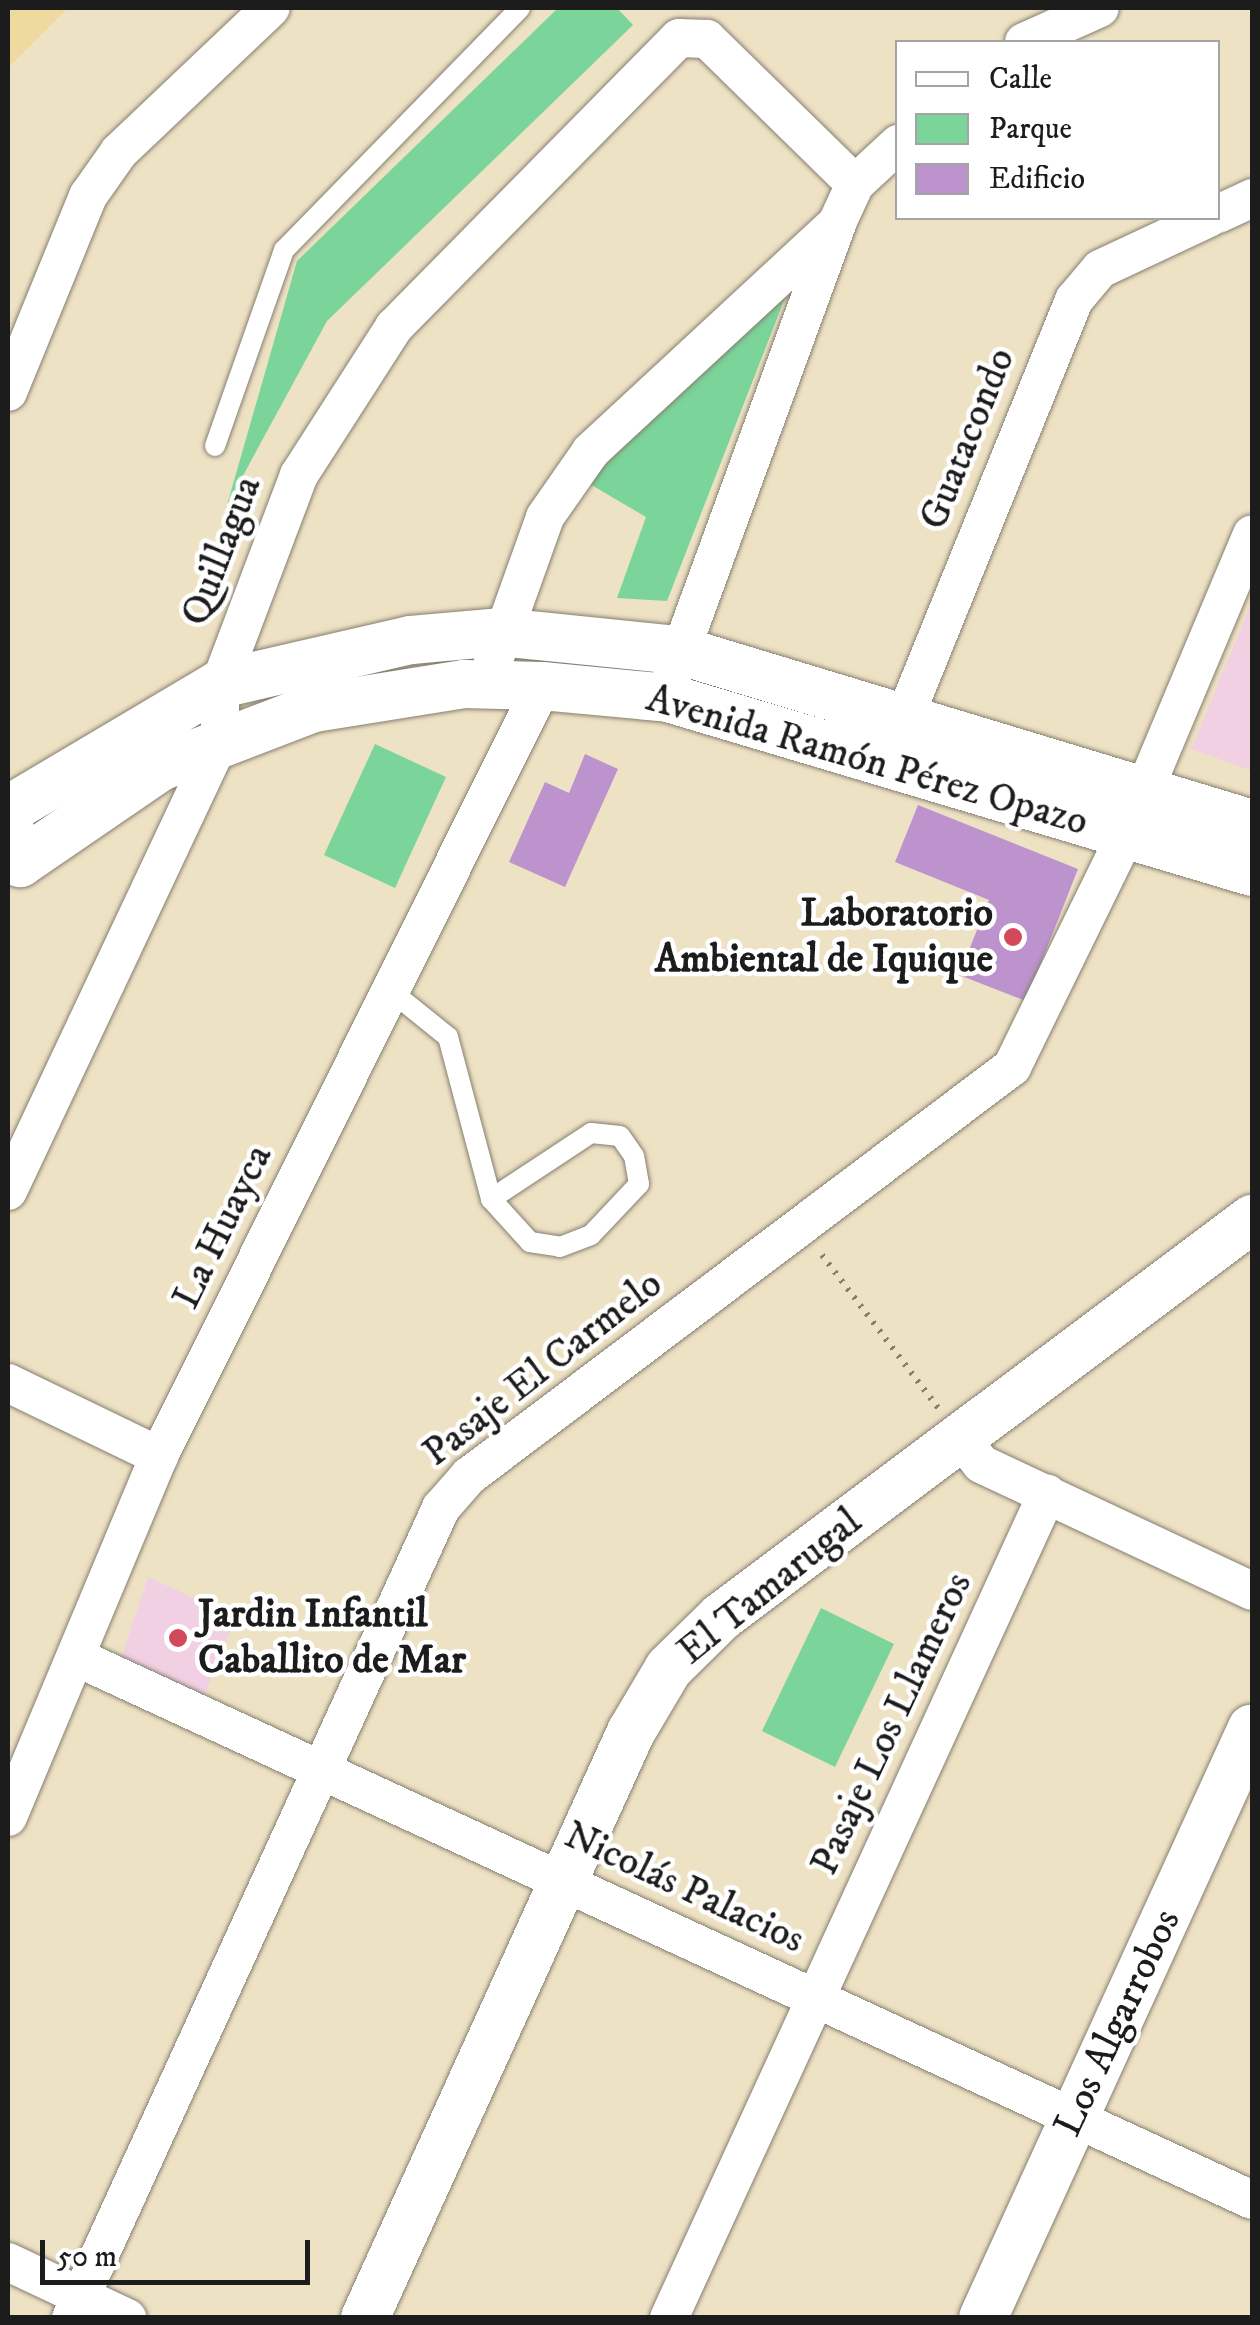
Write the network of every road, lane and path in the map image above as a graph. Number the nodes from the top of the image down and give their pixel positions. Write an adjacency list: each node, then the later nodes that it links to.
1 (271, 8): 11 (street)
2 (520, 8): 12 (lane)
3 (1100, 8): 4 (street)
4 (1028, 40)
5 (895, 147): 6 (street)
6 (855, 184): 10 (street); 16 (street, Quillagua)
7 (1252, 198): 8 (street)
8 (1220, 213)
9 (1205, 220): 20 (street, Guatacondo)
10 (837, 223): 14 (street); 15 (street)
11 (8, 392)
12 (214, 446)
13 (1252, 534): 24 (street, Pasaje El Carmelo)
14 (500, 632): 15 (street, Avenida Ramón Pérez Opazo); 16 (street, Avenida Ramón Pérez Opazo); 17 (street)
15 (678, 650): 19 (street); 20 (street, Avenida Ramón Pérez Opazo)
16 (220, 684): 21 (street, Quillagua); 23 (street, Avenida Ramón Pérez Opazo)
17 (485, 685): 18 (street, Avenida Ramón Pérez Opazo); 21 (street, Avenida Ramón Pérez Opazo)
18 (542, 686): 19 (street, Avenida Ramón Pérez Opazo); 28 (street, La Huayca)
19 (668, 698): 22 (street, Avenida Ramón Pérez Opazo)
20 (904, 717): 22 (street, Guatacondo); 24 (street, Avenida Ramón Pérez Opazo)
21 (220, 740): 26 (street, Avenida Ramón Pérez Opazo); 29 (street, Quillagua)
22 (887, 763): 24 (street, Avenida Ramón Pérez Opazo)
23 (8, 810)
24 (1135, 812): 25 (street, Avenida Ramón Pérez Opazo); 27 (street, Avenida Ramón Pérez Opazo); 32 (street, Pasaje El Carmelo)
25 (1252, 824)
26 (12, 854)
27 (1252, 872)
28 (391, 990): 30 (lane); 35 (street, La Huayca)
29 (8, 1191)
30 (491, 1199): 30 (lane)
31 (1252, 1218): 34 (street, El Tamarugal)
32 (801, 1226): 34 (path); 40 (street, Pasaje El Carmelo)
33 (8, 1383): 35 (street)
34 (960, 1437): 36 (street); 42 (street, El Tamarugal)
35 (160, 1456): 38 (street, La Huayca)
36 (1046, 1494): 37 (street); 43 (street, Pasaje Los Llameros)
37 (1252, 1591)
38 (78, 1658): 40 (street, Nicolás Palacios); 41 (street, La Huayca)
39 (1252, 1728): 44 (street, Los Algarrobos)
40 (321, 1771): 42 (street, Nicolás Palacios); 47 (street, Pasaje El Carmelo)
41 (8, 1817)
42 (562, 1882): 43 (street, Nicolás Palacios); 49 (street, El Tamarugal)
43 (816, 1998): 44 (street, Nicolás Palacios); 50 (street, Pasaje Los Llameros)
44 (1074, 2118): 45 (street, Nicolás Palacios); 51 (street, Los Algarrobos)
45 (1252, 2200)
46 (8, 2262): 47 (street)
47 (76, 2307): 48 (street)
48 (127, 2318)
49 (365, 2318)
50 (670, 2318)
51 (983, 2318)

